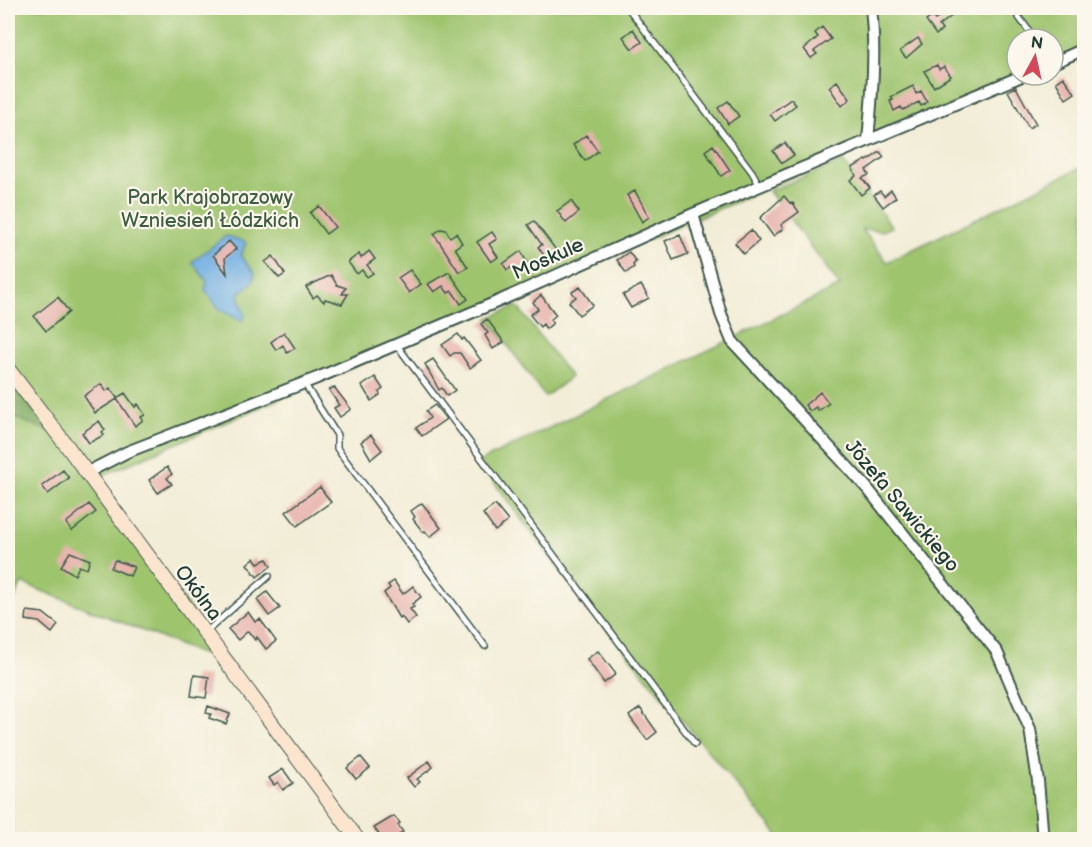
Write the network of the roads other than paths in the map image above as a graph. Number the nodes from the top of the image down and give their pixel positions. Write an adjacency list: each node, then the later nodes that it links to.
1 (628, 8): 9 (lane)
2 (871, 8): 8 (street)
3 (1012, 8): 4 (lane)
4 (1026, 27)
5 (1084, 49): 6 (street)
6 (1065, 58)
7 (1005, 83): 8 (street, Moskule)
8 (868, 141): 9 (street, Moskule)
9 (760, 186): 10 (street, Moskule)
10 (693, 214): 11 (street, Moskule); 20 (street, Józefa Sawickiego)
11 (395, 344): 13 (street, Moskule); 18 (lane)
12 (8, 369): 14 (street, Okólna)
13 (304, 383): 14 (street, Moskule); 17 (lane)
14 (86, 473): 16 (street, Okólna)
15 (268, 576): 16 (lane)
16 (205, 634): 19 (street, Okólna)
17 (485, 645)
18 (695, 744)
19 (358, 840)
20 (1042, 840)

